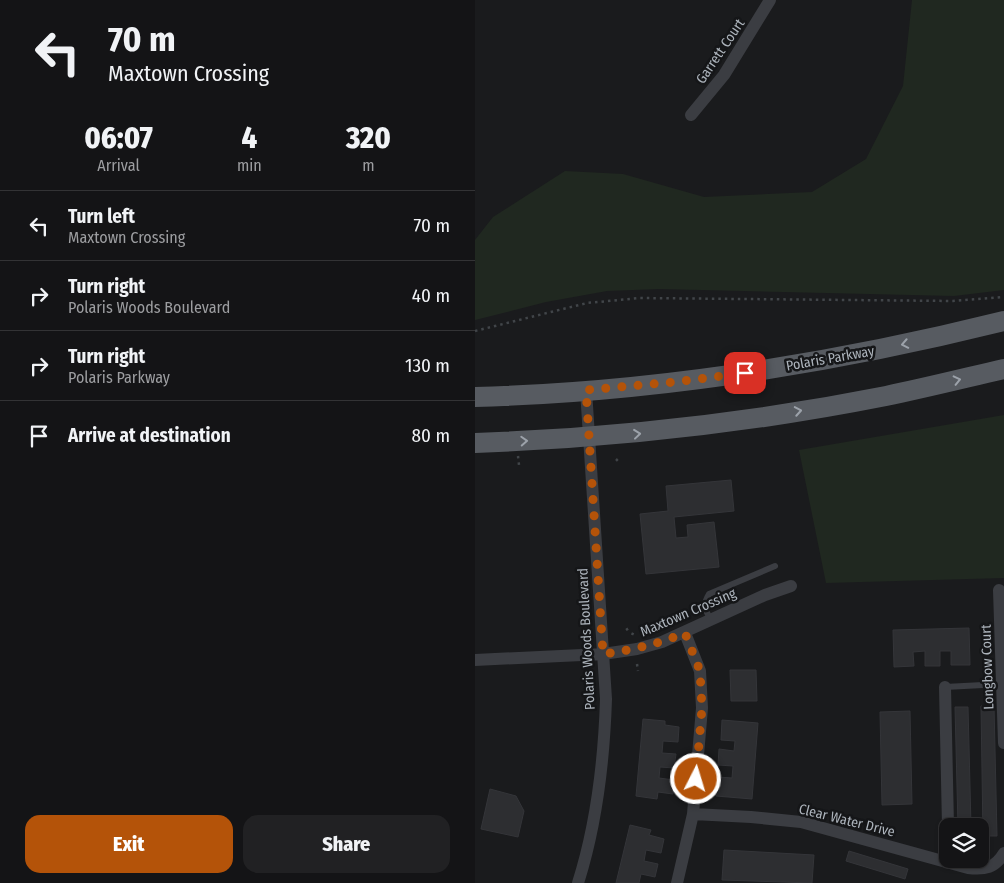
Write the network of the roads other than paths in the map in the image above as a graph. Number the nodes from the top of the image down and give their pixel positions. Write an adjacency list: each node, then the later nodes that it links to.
1 (770, 0): 2 (street, Garrett Court)
2 (691, 115)
3 (1004, 321): 5 (main road, Polaris Parkway, one-way to 5)
4 (1004, 369): 7 (main road, one-way to 4)
5 (586, 390): 6 (main road, Polaris Parkway); 7 (street, Polaris Woods Boulevard)
6 (475, 397)
7 (588, 437): 8 (main road, one-way to 7); 14 (street, Polaris Woods Boulevard)
8 (475, 443)
9 (775, 566): 12 (lane)
10 (791, 586): 12 (street, Maxtown Crossing)
11 (999, 590): 16 (street, Longbow Court)
12 (711, 620): 13 (street, Maxtown Crossing)
13 (685, 633): 14 (street, Maxtown Crossing); 19 (street)
14 (603, 654): 15 (street, Maxtown Crossing); 26 (street, Polaris Woods Boulevard)
15 (475, 660)
16 (1002, 684): 17 (lane); 18 (street, Longbow Court)
17 (945, 687): 20 (street)
18 (1004, 743)
19 (693, 814): 22 (street, Clear Water Drive); 27 (street)
20 (948, 818)
21 (1004, 853): 25 (street, Clear Water Drive)
22 (939, 859)
23 (968, 868): 24 (street, Clear Water Drive)
24 (988, 868)
25 (989, 868)
26 (578, 883)
27 (677, 883)

